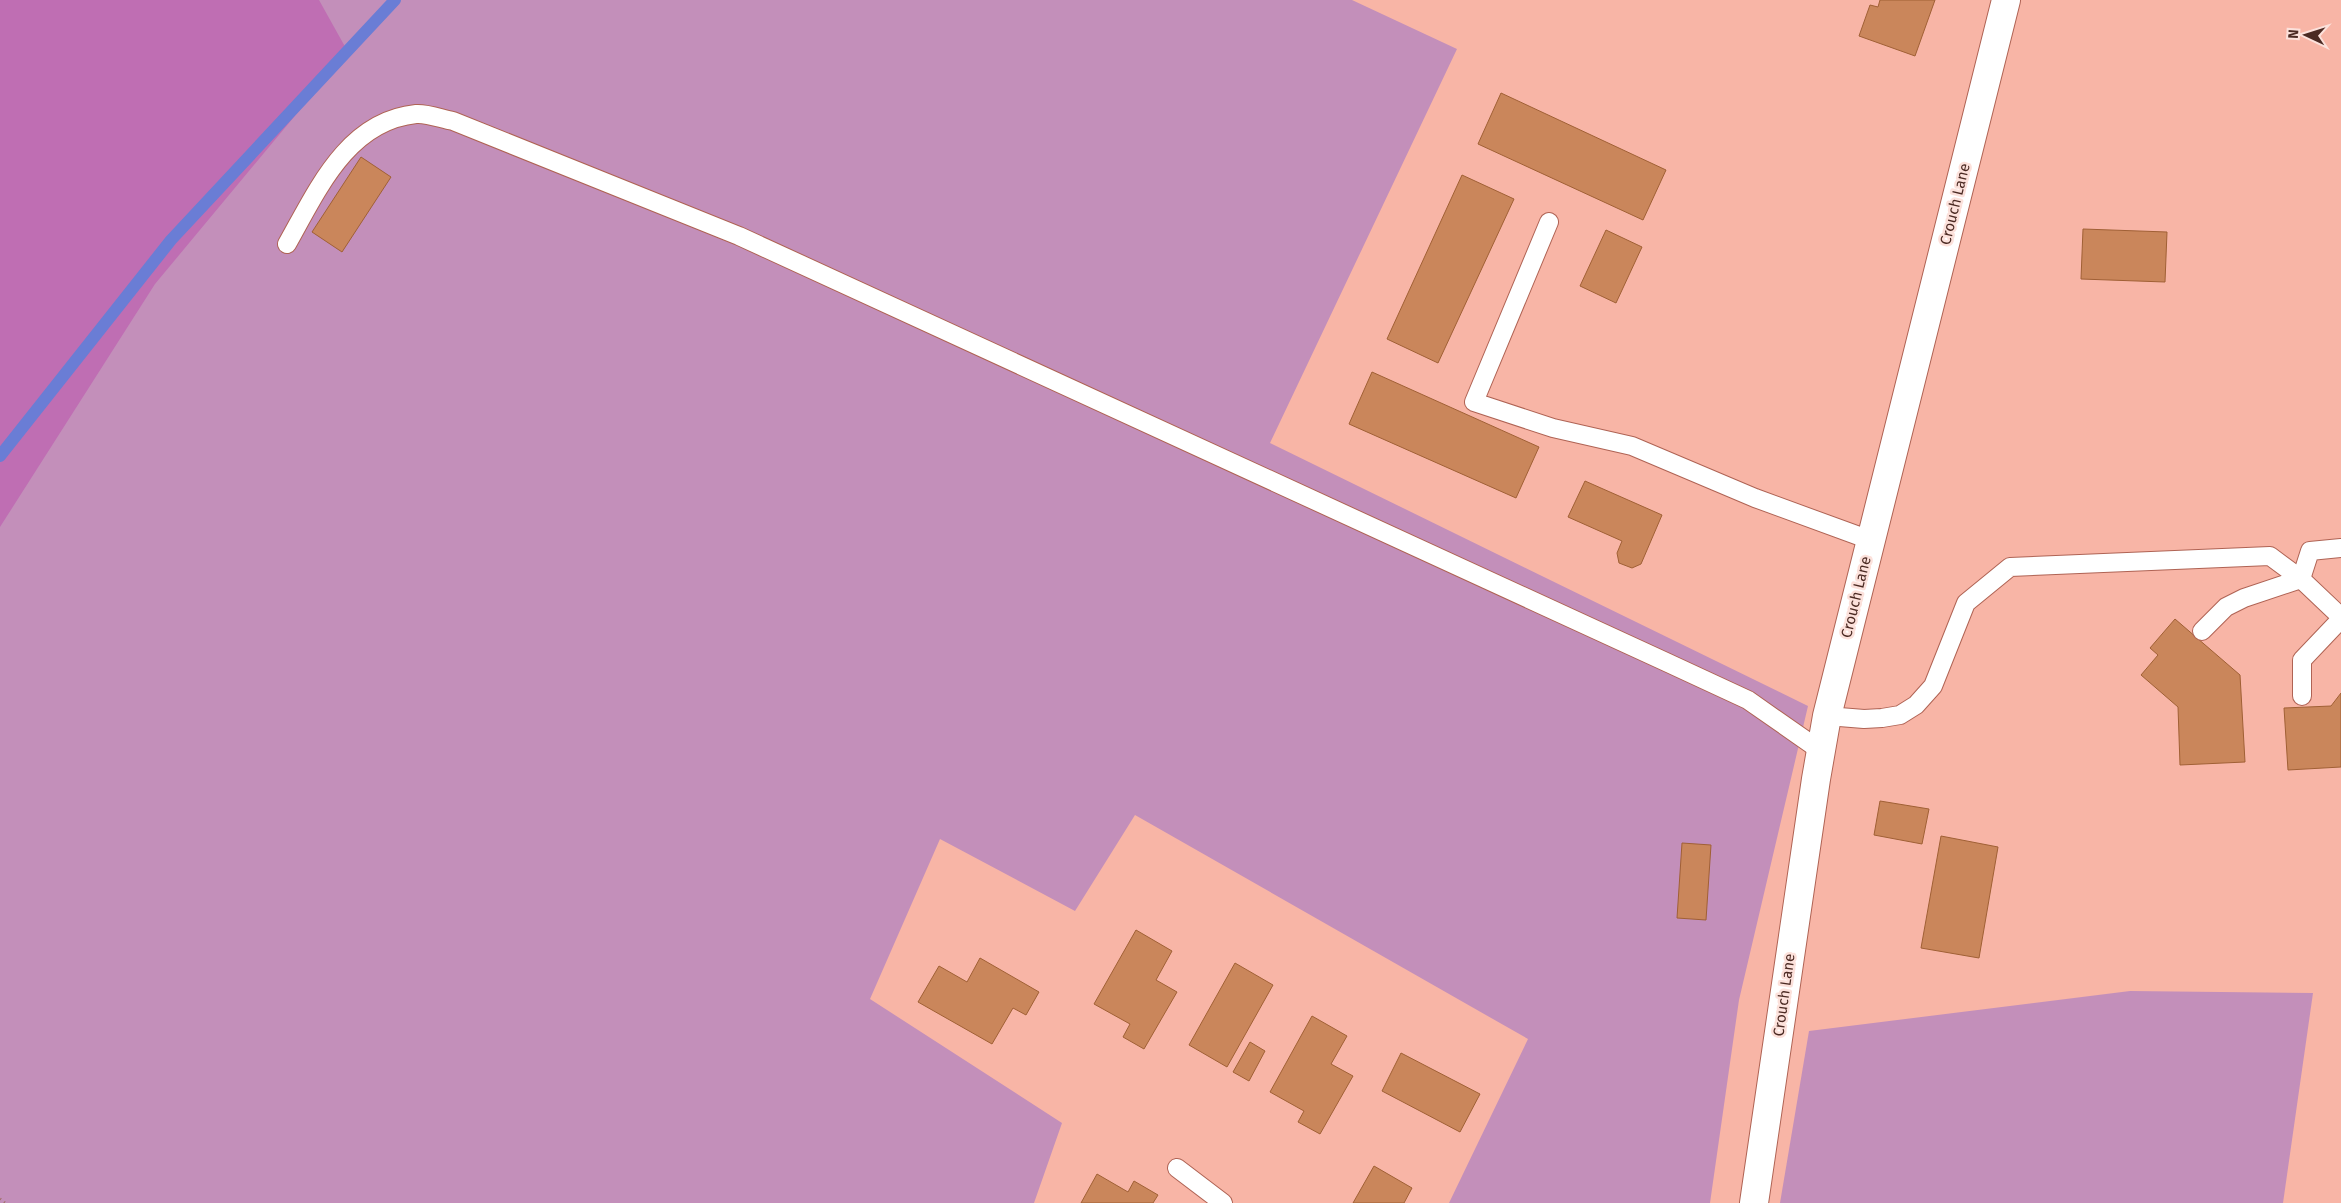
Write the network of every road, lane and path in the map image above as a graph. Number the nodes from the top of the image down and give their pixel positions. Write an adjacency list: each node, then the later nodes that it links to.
1 (2006, 0): 4 (street, Crouch Lane)
2 (1549, 222): 4 (lane)
3 (287, 244): 11 (lane)
4 (1870, 540): 10 (street, Crouch Lane)
5 (2341, 548): 6 (lane)
6 (2301, 579): 7 (lane); 8 (lane); 10 (lane)
7 (2341, 618): 9 (lane)
8 (2202, 631)
9 (2302, 696)
10 (1827, 716): 11 (street, Crouch Lane)
11 (1821, 751): 16 (street, Crouch Lane)
12 (1177, 1168): 15 (lane)
13 (0, 1199): 14 (path)
14 (5, 1203)
15 (1223, 1203)
16 (1754, 1203)

